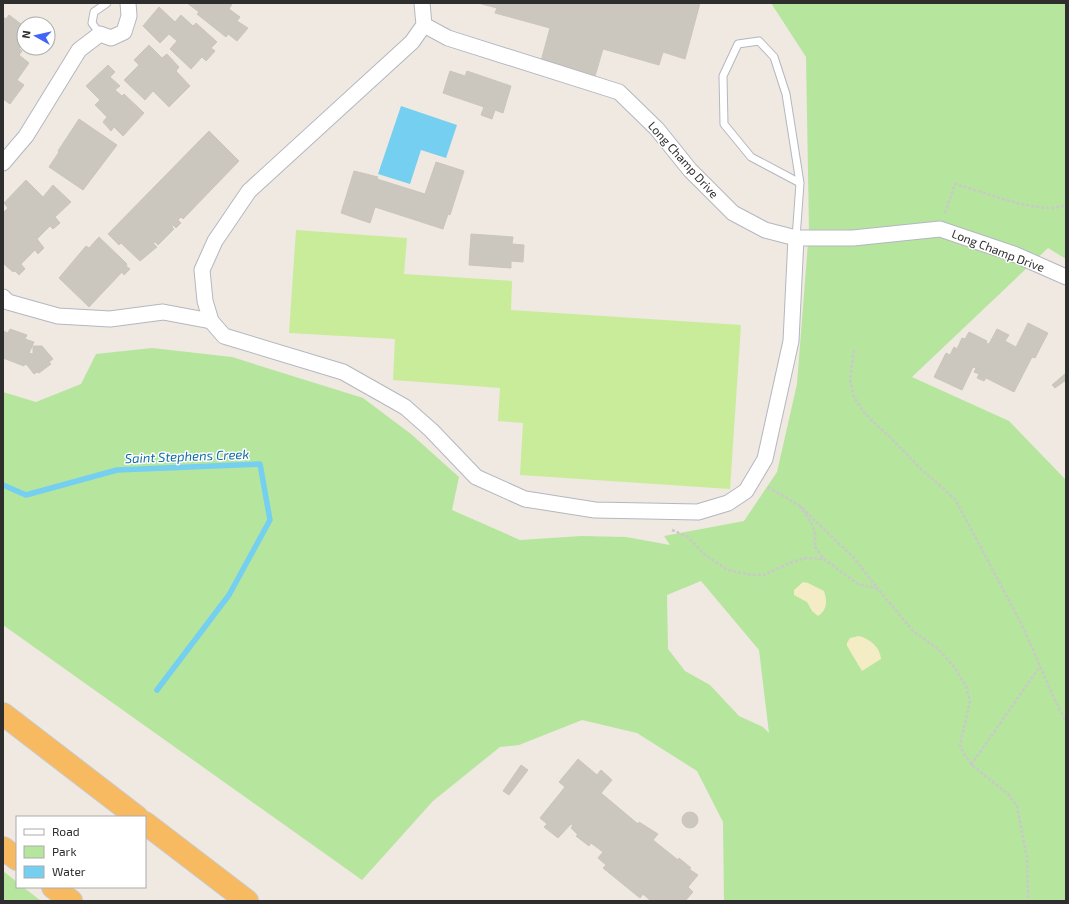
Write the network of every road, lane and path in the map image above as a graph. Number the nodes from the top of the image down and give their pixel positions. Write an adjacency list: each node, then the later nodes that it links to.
1 (107, 3): 5 (lane)
2 (128, 3): 5 (street)
3 (422, 3): 4 (street)
4 (424, 25): 10 (street, Long Champ Drive); 13 (street)
5 (100, 34): 6 (street)
6 (3, 163)
7 (800, 184): 7 (lane); 10 (lane)
8 (1066, 206): 9 (path)
9 (940, 229): 10 (street, Long Champ Drive); 11 (street, Long Champ Drive)
10 (796, 238): 15 (street)
11 (1066, 277)
12 (3, 296): 13 (street)
13 (211, 321): 15 (street)
14 (854, 350): 20 (path)
15 (754, 479): 16 (path)
16 (800, 506): 18 (path); 19 (path)
17 (672, 530): 18 (path)
18 (824, 559): 19 (path)
19 (878, 589): 23 (path)
20 (1040, 666): 22 (path); 23 (path)
21 (3, 714): 24 (highway)
22 (1066, 721)
23 (971, 765): 31 (path)
24 (136, 816)
25 (146, 824): 30 (highway)
26 (3, 848): 27 (highway)
27 (16, 858)
28 (54, 888): 29 (highway)
29 (71, 901)
30 (246, 901)
31 (1028, 901)

